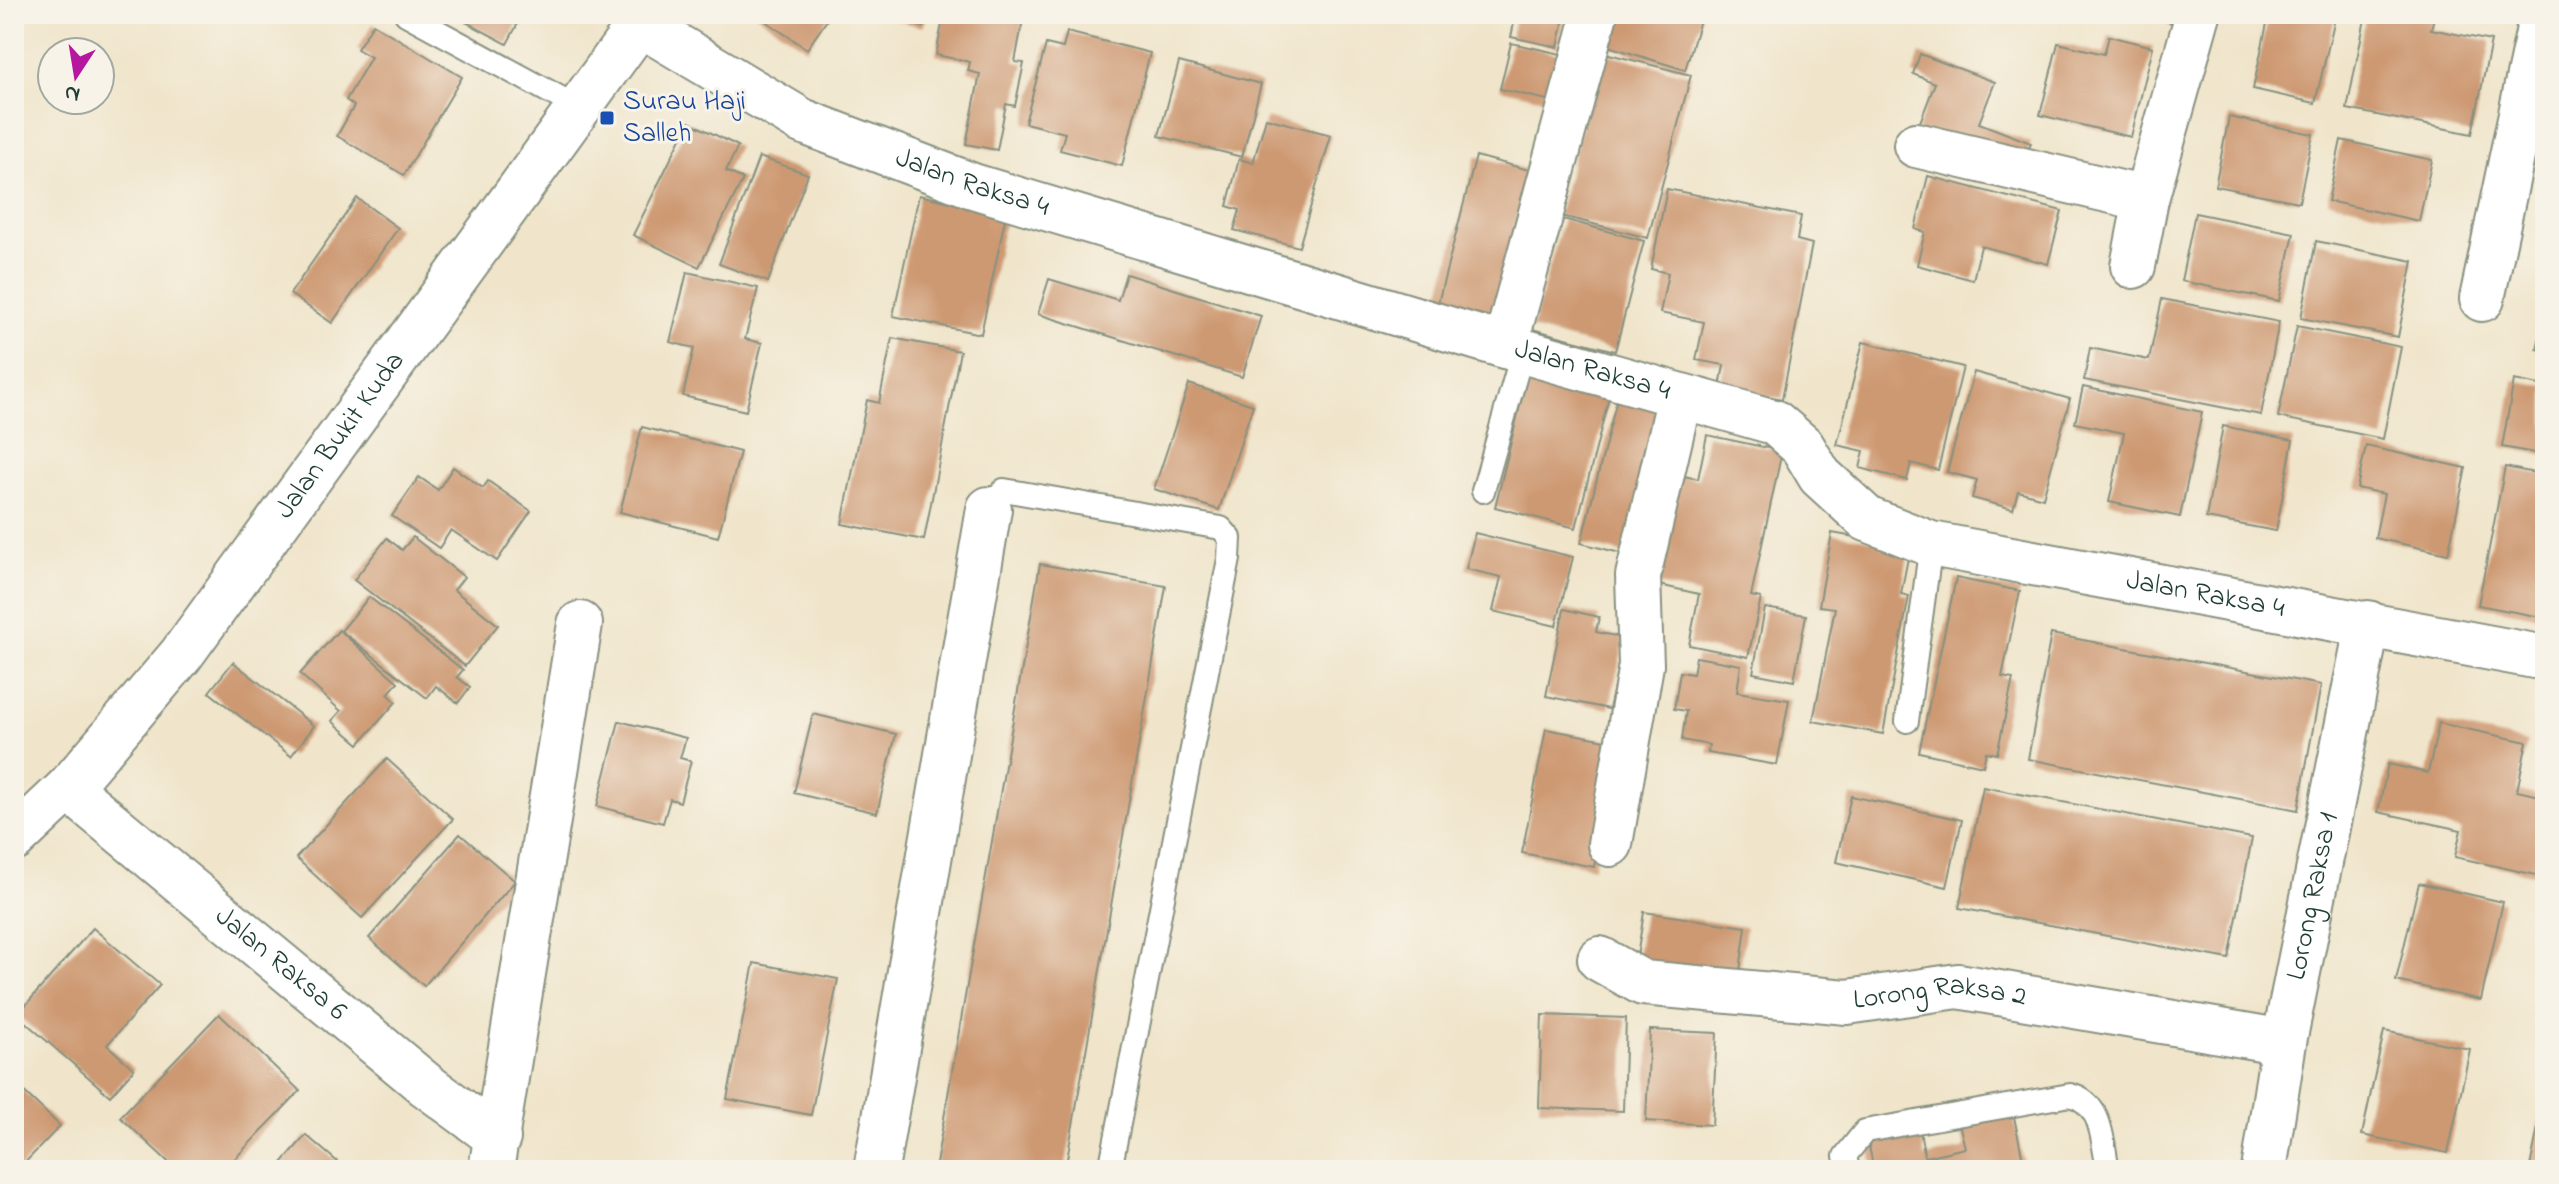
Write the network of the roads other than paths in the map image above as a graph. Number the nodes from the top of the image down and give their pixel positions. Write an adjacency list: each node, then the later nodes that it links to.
1 (406, 14): 6 (lane)
2 (1595, 14): 11 (street)
3 (2198, 14): 8 (street)
4 (2542, 14): 10 (street)
5 (643, 19): 6 (street, Jalan Bukit Kuda); 11 (street, Jalan Raksa 4)
6 (579, 108): 20 (street, Jalan Bukit Kuda)
7 (1916, 145): 8 (street)
8 (2146, 199): 9 (street)
9 (2133, 266)
10 (2482, 299)
11 (1514, 348): 12 (street, Jalan Raksa 4); 13 (lane)
12 (1680, 396): 15 (street, Jalan Raksa 4); 22 (street)
13 (1483, 491)
14 (989, 509): 26 (street); 27 (lane)
15 (1931, 544): 16 (street, Jalan Raksa 4); 19 (lane)
16 (2368, 623): 18 (street, Jalan Raksa 4); 24 (street, Lorong Raksa 1)
17 (580, 624): 25 (street)
18 (2545, 658)
19 (1907, 721)
20 (68, 788): 21 (street, Jalan Bukit Kuda); 25 (street, Jalan Raksa 6)
21 (14, 839)
22 (1610, 844)
23 (1600, 959): 24 (street, Lorong Raksa 2)
24 (2284, 1042): 30 (street, Lorong Raksa 1)
25 (494, 1154)
26 (876, 1170)
27 (1110, 1170)
28 (1848, 1170): 29 (lane)
29 (2108, 1170)
30 (2264, 1170)

